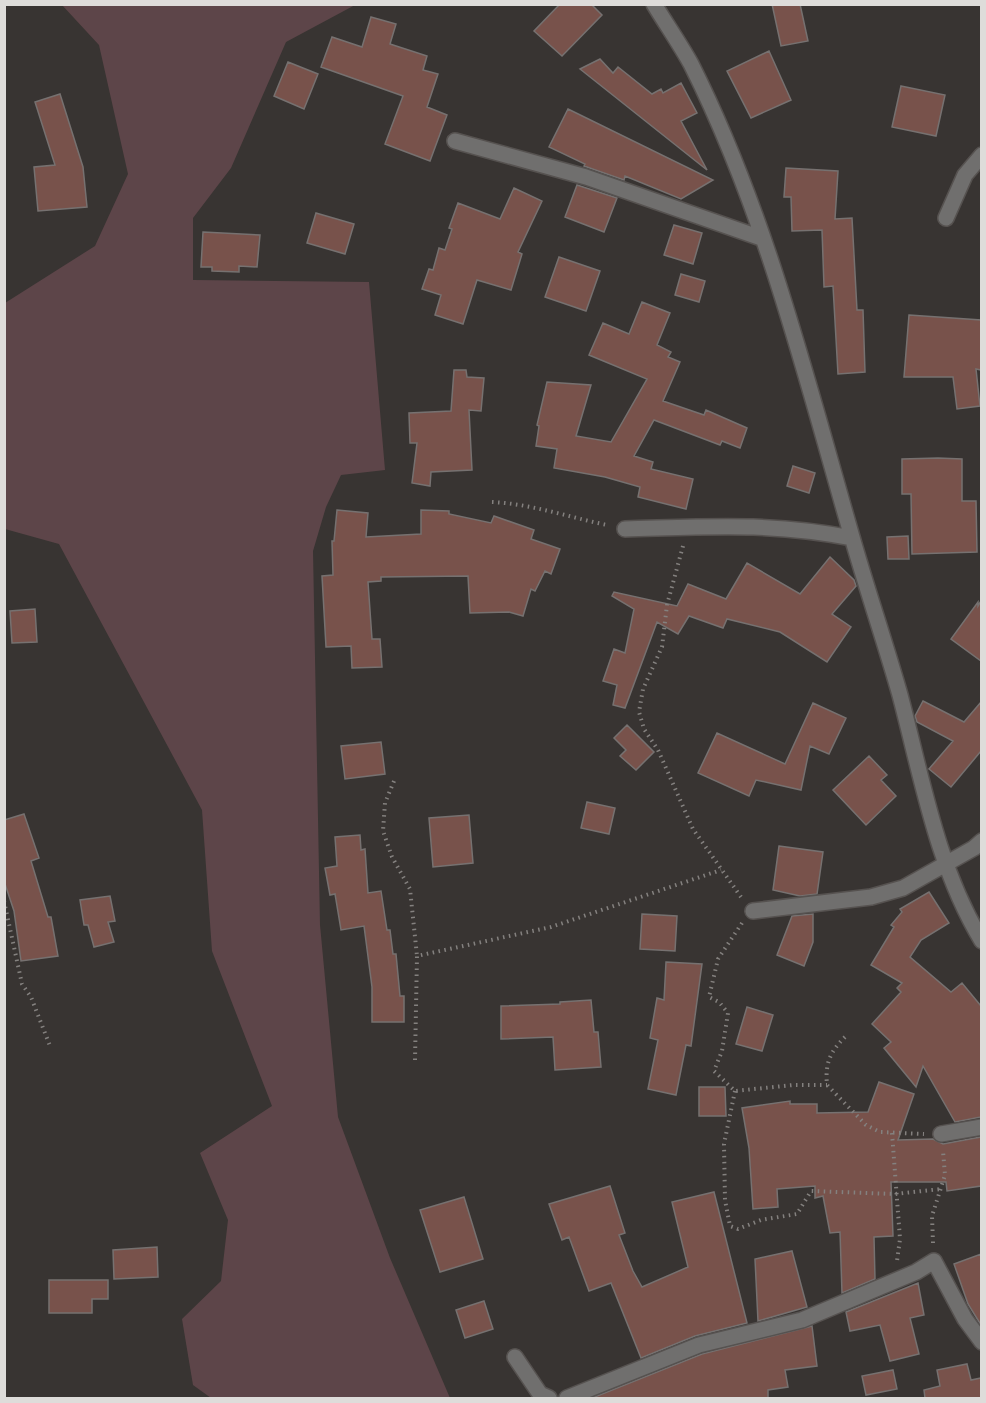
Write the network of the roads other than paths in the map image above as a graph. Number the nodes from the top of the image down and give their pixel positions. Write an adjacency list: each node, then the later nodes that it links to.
1 (654, 4): 5 (street)
2 (454, 141): 5 (street)
3 (981, 155): 4 (street)
4 (946, 219)
5 (761, 238): 7 (street)
6 (625, 529): 7 (street)
7 (852, 538): 9 (street)
8 (981, 841): 9 (street)
9 (947, 863): 10 (street); 11 (street)
10 (753, 911)
11 (981, 941)
12 (981, 1127): 13 (street)
13 (941, 1134)
14 (981, 1342): 17 (street)
15 (515, 1357): 16 (street)
16 (549, 1398)
17 (567, 1398)

